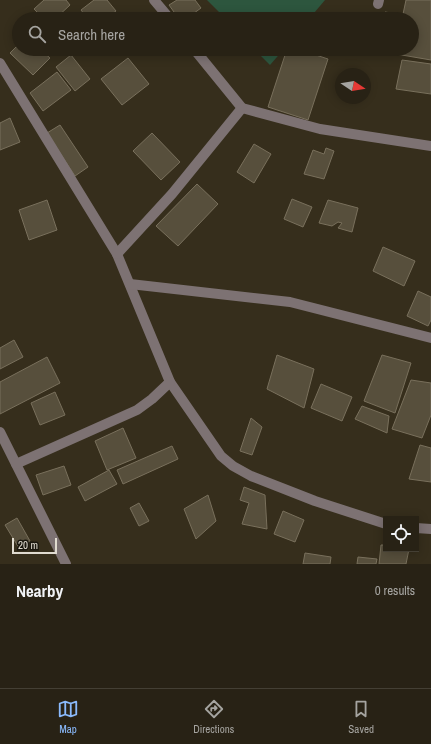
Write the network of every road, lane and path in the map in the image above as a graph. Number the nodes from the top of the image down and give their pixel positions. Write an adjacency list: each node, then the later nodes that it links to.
1 (154, 0): 2 (street)
2 (164, 12)
3 (200, 56): 5 (street)
4 (0, 63): 7 (street)
5 (242, 108): 6 (street); 7 (street)
6 (431, 146)
7 (117, 254): 8 (street)
8 (130, 284): 9 (street); 10 (street)
9 (431, 338)
10 (170, 382): 12 (street); 13 (street)
11 (0, 432): 12 (street)
12 (16, 464): 16 (street)
13 (383, 523)
14 (419, 528): 15 (street)
15 (431, 529)
16 (66, 564)

